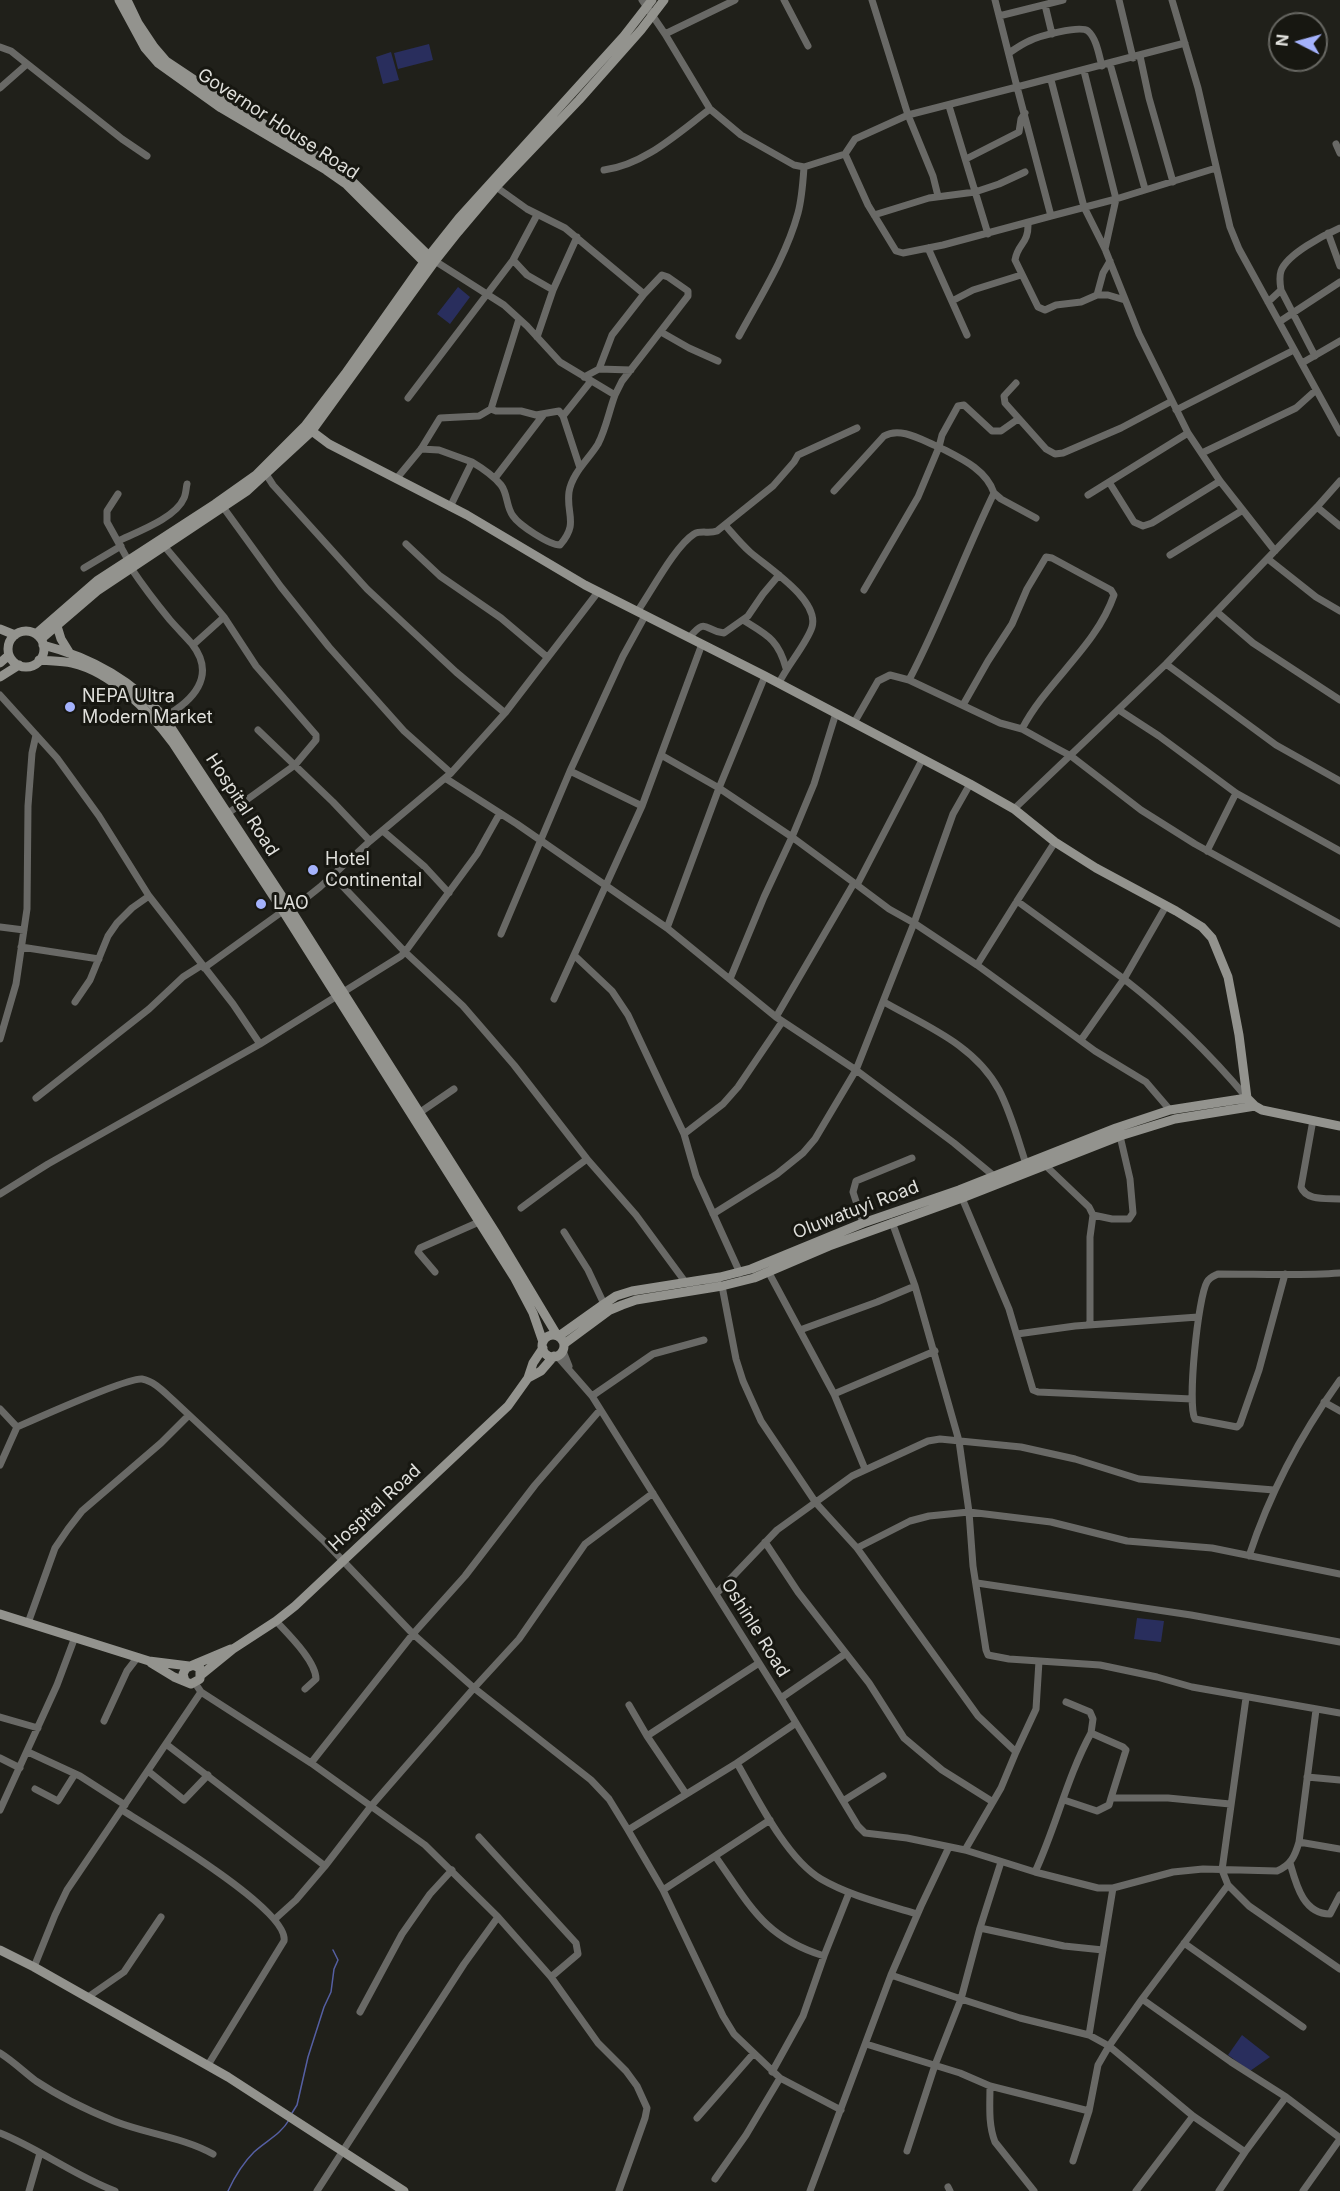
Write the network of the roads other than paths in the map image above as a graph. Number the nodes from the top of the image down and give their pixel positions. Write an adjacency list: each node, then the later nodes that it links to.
1 (119, 0): 59 (street, Governor House Road)
2 (127, 0): 59 (street, Governor House Road)
3 (664, 0): 12 (street)
4 (735, 0): 14 (street)
5 (784, 0): 17 (street)
6 (872, 0): 30 (street)
7 (995, 0): 13 (street)
8 (1063, 0): 11 (street)
9 (1119, 0): 20 (street)
10 (1172, 0): 16 (street)
11 (1044, 5): 13 (street); 15 (street)
12 (648, 6): 14 (street); 41 (street)
13 (999, 16): 19 (street)
14 (665, 34): 28 (street)
15 (1052, 34): 19 (street); 22 (street)
16 (1185, 43): 20 (street); 37 (street)
17 (808, 46)
18 (0, 47): 21 (street)
19 (1009, 53): 25 (street)
20 (1137, 57): 22 (street); 40 (street)
21 (26, 64): 26 (street); 34 (street)
22 (1106, 65): 23 (street); 42 (street)
23 (1084, 71): 24 (street); 45 (street)
24 (1051, 80): 25 (street); 46 (street)
25 (1017, 87): 27 (street); 29 (street)
26 (0, 88)
27 (949, 106): 30 (street); 35 (street)
28 (710, 109): 36 (street); 38 (street)
29 (1025, 113): 35 (street); 49 (street)
30 (908, 116): 33 (street); 44 (street)
31 (1336, 144): 32 (street)
32 (1340, 153)
33 (845, 154): 36 (street); 48 (street)
34 (147, 156)
35 (966, 159): 43 (street)
36 (804, 167): 76 (street)
37 (1215, 168): 40 (street); 70 (street)
38 (604, 170)
39 (1025, 172): 43 (street)
40 (1173, 182): 42 (street)
41 (493, 185): 47 (street); 59 (street)
42 (1145, 189): 45 (street)
43 (975, 192): 44 (street); 53 (street)
44 (938, 196): 48 (street)
45 (1116, 199): 46 (street); 56 (street)
46 (1084, 207): 49 (street); 56 (street)
47 (537, 215): 54 (street); 57 (street)
48 (874, 215): 55 (street)
49 (1051, 216): 50 (street)
50 (1028, 222): 53 (street); 61 (street)
51 (1340, 228): 52 (street)
52 (1328, 233): 60 (street); 64 (street)
53 (988, 234): 55 (street)
54 (577, 237): 63 (street); 66 (street)
55 (928, 248): 69 (street)
56 (1105, 249): 58 (street)
57 (513, 260): 63 (street); 65 (street)
58 (1110, 261): 67 (street); 68 (street)
59 (429, 262): 65 (street); 98 (street)
60 (1340, 266)
61 (1021, 275): 67 (street); 69 (street)
62 (1340, 282): 71 (street)
63 (553, 290): 77 (street)
64 (1281, 290): 70 (street); 71 (street)
65 (488, 293): 72 (street); 90 (street)
66 (644, 294): 74 (street); 83 (street)
67 (1097, 295): 68 (street)
68 (1125, 300): 91 (street)
69 (952, 301): 75 (street)
70 (1268, 302): 73 (street)
71 (1293, 313): 73 (street); 80 (street)
72 (519, 319): 77 (street); 92 (street)
73 (1279, 322): 79 (street)
74 (661, 332): 81 (street); 84 (street)
75 (967, 334)
76 (739, 336)
77 (537, 337): 85 (street)
78 (1340, 341): 80 (street)
79 (1294, 350): 82 (street); 93 (street)
80 (1315, 356): 82 (street)
81 (718, 361)
82 (1302, 363): 88 (street)
83 (599, 369): 84 (street); 85 (street)
84 (631, 370): 89 (street)
85 (584, 378): 86 (street)
86 (591, 381): 89 (street); 95 (street)
87 (1016, 383): 96 (street)
88 (1316, 390): 100 (street); 103 (street)
89 (615, 395): 105 (street)
90 (408, 398)
91 (1172, 401): 93 (street); 96 (street)
92 (491, 409): 94 (street); 102 (street)
93 (1176, 410): 99 (street)
94 (544, 414): 95 (street); 108 (street)
95 (563, 416): 105 (street)
96 (1018, 419): 101 (street)
97 (857, 428): 122 (street)
98 (308, 429): 106 (street); 107 (street)
99 (1188, 433): 103 (street); 111 (street)
100 (1340, 433)
101 (939, 447): 113 (street); 114 (street); 133 (street)
102 (421, 449): 104 (street); 107 (street)
103 (1202, 453): 109 (street)
104 (472, 462): 108 (street); 118 (street)
105 (580, 468): 108 (street)
106 (264, 472): 117 (street); 130 (street); 163 (street)
107 (398, 478): 118 (street)
108 (495, 478)
109 (1220, 481): 111 (street); 120 (street)
110 (1340, 481): 119 (street)
111 (1109, 482): 116 (street)
112 (187, 484): 124 (street)
113 (834, 491)
114 (994, 493): 121 (street); 157 (street)
115 (118, 494): 124 (street)
116 (1088, 495)
117 (224, 507): 126 (street); 175 (street)
118 (450, 507): 134 (street)
119 (1317, 507): 123 (street); 127 (street)
120 (1243, 510): 127 (street); 128 (street)
121 (1036, 518)
122 (725, 525): 132 (street); 137 (street)
123 (1340, 526)
124 (120, 544): 130 (street); 131 (street)
125 (406, 544): 149 (street)
126 (165, 547): 130 (street); 138 (street)
127 (1275, 551): 129 (street)
128 (1170, 555)
129 (1268, 559): 135 (street); 136 (street)
130 (130, 564): 140 (street); 144 (street); 146 (street)
131 (84, 568)
132 (779, 575): 139 (street); 154 (street)
133 (864, 590)
134 (598, 592): 137 (street); 149 (street)
135 (1340, 611)
136 (1217, 612): 152 (street); 160 (street)
137 (641, 614): 143 (street); 174 (street)
138 (224, 617): 146 (street); 173 (street)
139 (743, 620): 143 (street); 154 (street)
140 (57, 626): 144 (street); 148 (street)
141 (0, 629): 142 (street)
142 (15, 635): 144 (street); 147 (street)
143 (689, 638): 145 (street)
144 (40, 640): 148 (street, Hospital Road); 150 (street)
145 (702, 644): 155 (street); 170 (street)
146 (193, 645): 165 (street)
147 (6, 649): 151 (street); 153 (street)
148 (69, 652): 165 (street, Hospital Road)
149 (547, 657): 163 (street)
150 (39, 660): 153 (street); 198 (street, Hospital Road)
151 (0, 663)
152 (1166, 664): 162 (street); 176 (street)
153 (19, 666): 156 (street)
154 (786, 668): 158 (street)
155 (765, 676): 158 (street); 178 (street)
156 (0, 677)
157 (909, 680): 161 (street); 166 (street)
158 (779, 683): 164 (street)
159 (0, 695): 169 (street)
160 (1340, 700)
161 (963, 705): 167 (street); 167 (street)
162 (1119, 710): 171 (street); 179 (street)
163 (505, 713): 175 (street)
164 (836, 713): 166 (street); 185 (street)
165 (164, 717): 183 (street, Hospital Road)
166 (854, 723): 172 (street)
167 (1022, 729): 171 (street)
168 (258, 730): 173 (street)
169 (36, 735): 195 (street); 203 (street)
170 (661, 755): 178 (street); 180 (street)
171 (1071, 756): 181 (street); 189 (street)
172 (922, 760): 177 (street); 193 (street)
173 (295, 765): 183 (street); 187 (street)
174 (570, 771): 180 (street); 186 (street)
175 (448, 775): 182 (street); 184 (street)
176 (1340, 781)
177 (970, 784): 181 (street); 199 (street)
178 (719, 788): 185 (street); 202 (street)
179 (1236, 793): 189 (street); 190 (street)
180 (642, 806): 192 (street)
181 (1014, 809): 188 (street)
182 (500, 813): 186 (street); 194 (street)
183 (227, 814): 198 (street, Hospital Road)
184 (383, 831): 187 (street); 194 (street)
185 (792, 837): 193 (street); 211 (street)
186 (540, 840): 192 (street); 204 (street)
187 (370, 841): 191 (street)
188 (1055, 842): 196 (street); 197 (street)
189 (1207, 851): 200 (street)
190 (1340, 851)
191 (333, 876): 198 (street); 206 (street)
192 (606, 884): 202 (street); 207 (street)
193 (855, 884): 199 (street); 217 (street)
194 (449, 893): 206 (street)
195 (149, 896): 208 (street); 210 (street)
196 (1017, 901): 209 (street); 212 (street)
197 (1166, 906): 212 (street); 225 (street)
198 (286, 912): 210 (street); 213 (street)
199 (914, 923): 209 (street); 216 (street)
200 (1340, 924)
201 (0, 927): 203 (street)
202 (667, 928): 211 (street)
203 (24, 930): 205 (street)
204 (501, 934)
205 (21, 947): 208 (street); 218 (street)
206 (405, 952): 213 (street); 234 (street)
207 (575, 956): 214 (street); 232 (street)
208 (99, 959): 215 (street)
209 (977, 965): 220 (street)
210 (203, 967): 221 (street); 224 (street)
211 (730, 979): 217 (street)
212 (1124, 979): 220 (street); 225 (street)
213 (339, 995): 221 (street); 228 (street); 244 (street)
214 (554, 999)
215 (75, 1002)
216 (884, 1002): 222 (street); 235 (street)
217 (779, 1019): 222 (street); 232 (street)
218 (2, 1024): 219 (street)
219 (0, 1039)
220 (1080, 1040): 227 (street)
221 (260, 1044): 238 (street)
222 (856, 1070): 237 (street); 242 (street)
223 (454, 1089): 228 (street)
224 (36, 1098)
225 (1247, 1098): 226 (street); 227 (street)
226 (1255, 1107): 229 (street); 231 (street)
227 (1170, 1110): 231 (street)
228 (419, 1113): 263 (street)
229 (1313, 1120): 230 (street); 240 (street)
230 (1340, 1126)
231 (1118, 1132): 235 (street, Oluwatuyi Road); 236 (street, Oluwatuyi Road); 243 (street)
232 (684, 1134): 242 (street)
233 (912, 1158): 246 (street)
234 (587, 1159): 241 (street); 253 (street)
235 (1026, 1164): 237 (street, Oluwatuyi Road)
236 (1046, 1166): 239 (street, Oluwatuyi Road); 243 (street)
237 (994, 1176): 246 (street, Oluwatuyi Road)
238 (0, 1194)
239 (963, 1198): 245 (street, Oluwatuyi Road); 260 (street)
240 (1340, 1199)
241 (521, 1208)
242 (713, 1214): 249 (street)
243 (1094, 1215): 258 (street)
244 (479, 1222): 248 (street); 262 (street)
245 (892, 1222): 250 (street, Oluwatuyi Road); 255 (street)
246 (863, 1224): 249 (street, Oluwatuyi Road)
247 (564, 1232): 256 (street)
248 (435, 1272)
249 (740, 1272): 253 (street, Oluwatuyi Road)
250 (769, 1273): 254 (street, Oluwatuyi Road); 259 (street)
251 (1340, 1273): 252 (street)
252 (1285, 1274): 257 (street); 269 (street)
253 (686, 1283): 256 (street, Oluwatuyi Road)
254 (722, 1286): 256 (street, Oluwatuyi Road); 281 (street)
255 (915, 1286): 259 (street); 264 (street)
256 (607, 1307): 263 (street)
257 (1198, 1317): 258 (street); 269 (street)
258 (1090, 1325): 260 (street)
259 (800, 1330): 267 (street)
260 (1017, 1334): 269 (street)
261 (704, 1340): 268 (street)
262 (543, 1345): 263 (street); 263 (street); 265 (street)
263 (559, 1346): 265 (street); 268 (street, Oshinle Road)
264 (935, 1351): 267 (street); 276 (street)
265 (528, 1378): 286 (street, Hospital Road)
266 (1340, 1380): 270 (street)
267 (834, 1394): 278 (street)
268 (592, 1396): 272 (street, Oshinle Road)
269 (1192, 1399)
270 (1324, 1402): 273 (street); 279 (street)
271 (0, 1409): 275 (street)
272 (600, 1410): 280 (street, Oshinle Road); 293 (street)
273 (1340, 1411)
274 (189, 1415): 275 (street); 286 (street); 292 (street)
275 (17, 1427): 277 (street)
276 (959, 1441): 278 (street); 279 (street); 282 (street)
277 (0, 1465)
278 (865, 1469): 281 (street)
279 (1274, 1490): 285 (street)
280 (653, 1493): 289 (street, Oshinle Road); 304 (street)
281 (816, 1503): 283 (street); 284 (street)
282 (969, 1512): 284 (street); 285 (street); 288 (street)
283 (765, 1542): 289 (street); 297 (street)
284 (857, 1548): 321 (street)
285 (1249, 1556): 287 (street)
286 (343, 1560): 291 (street, Hospital Road); 293 (street)
287 (1340, 1574)
288 (977, 1583): 295 (street); 300 (street)
289 (716, 1594): 301 (street, Oshinle Road)
290 (0, 1614): 292 (street)
291 (276, 1621): 296 (street, Hospital Road); 305 (street)
292 (28, 1623): 294 (street)
293 (413, 1634): 304 (street); 323 (street)
294 (75, 1637): 298 (street); 316 (street)
295 (1340, 1642)
296 (233, 1649): 302 (street); 303 (street)
297 (845, 1654): 307 (street); 337 (street)
298 (137, 1658): 299 (street); 314 (street)
299 (149, 1661): 302 (street); 303 (street)
300 (1039, 1661): 308 (street); 321 (street)
301 (759, 1663): 307 (street, Oshinle Road); 318 (street)
302 (191, 1665): 303 (street); 303 (street)
303 (194, 1680): 306 (street)
304 (474, 1688): 339 (street); 343 (street)
305 (305, 1689)
306 (201, 1692): 319 (street); 323 (street)
307 (781, 1698): 315 (street, Oshinle Road)
308 (1246, 1698): 311 (street); 338 (street)
309 (1066, 1702): 317 (street)
310 (629, 1705): 318 (street)
311 (1316, 1710): 312 (street); 330 (street)
312 (1340, 1713)
313 (0, 1717): 316 (street)
314 (104, 1721)
315 (796, 1723): 324 (street); 336 (street, Oshinle Road)
316 (38, 1728): 320 (street)
317 (1090, 1733): 334 (street); 335 (street)
318 (647, 1736): 333 (street)
319 (166, 1744): 326 (street); 328 (street)
320 (28, 1752): 325 (street); 327 (street)
321 (1016, 1752): 337 (street)
322 (0, 1758): 325 (street)
323 (311, 1763): 339 (street)
324 (737, 1763): 333 (street); 342 (street)
325 (20, 1768): 341 (street)
326 (148, 1771): 328 (street); 340 (street)
327 (75, 1774): 332 (street); 340 (street)
328 (208, 1775): 352 (street)
329 (883, 1776): 336 (street)
330 (1307, 1777): 331 (street); 345 (street)
331 (1340, 1780)
332 (35, 1789)
333 (686, 1794): 343 (street)
334 (1111, 1798): 335 (street); 338 (street)
335 (1064, 1800): 355 (street)
336 (843, 1801): 346 (street, Oshinle Road)
337 (993, 1802): 348 (street)
338 (1230, 1804): 354 (street)
339 (372, 1805): 352 (street); 353 (street)
340 (123, 1807): 364 (street); 370 (street)
341 (0, 1810)
342 (770, 1820): 349 (street); 359 (street)
343 (628, 1830): 358 (street)
344 (479, 1838): 373 (street)
345 (1299, 1842): 347 (street); 351 (street)
346 (949, 1847): 348 (street, Oshinle Road); 361 (street)
347 (1340, 1849)
348 (966, 1850): 350 (street, Oshinle Road)
349 (715, 1856): 358 (street); 369 (street)
350 (1001, 1862): 355 (street, Oshinle Road); 365 (street)
351 (1290, 1863): 354 (street); 360 (street)
352 (325, 1866): 364 (street)
353 (452, 1870): 363 (street); 377 (street)
354 (1222, 1870): 356 (street); 357 (street)
355 (1035, 1872): 357 (street, Oshinle Road)
356 (1228, 1885): 366 (street); 371 (street)
357 (1113, 1888): 368 (street)
358 (663, 1890): 383 (street)
359 (849, 1893): 361 (street); 369 (street)
360 (1340, 1895)
361 (917, 1914): 372 (street)
362 (161, 1917): 374 (street)
363 (498, 1917): 373 (street); 396 (street)
364 (275, 1919): 384 (street)
365 (980, 1928): 368 (street); 375 (street)
366 (1184, 1943): 376 (street); 378 (street)
367 (0, 1950): 370 (street)
368 (1103, 1950): 379 (street)
369 (824, 1956): 386 (street)
370 (34, 1967): 374 (street)
371 (1340, 1969)
372 (891, 1975): 375 (street); 380 (street)
373 (551, 1977): 407 (street)
374 (88, 1997): 384 (street)
375 (961, 1999): 379 (street); 385 (street)
376 (1142, 1999): 381 (street); 389 (street)
377 (360, 2012)
378 (1303, 2028)
379 (1089, 2035): 381 (street)
380 (866, 2044): 385 (street); 390 (street)
381 (1109, 2046): 391 (street); 392 (street)
382 (0, 2053): 400 (street)
383 (753, 2054): 386 (street); 393 (street)
384 (208, 2065): 396 (street)
385 (935, 2065): 388 (street); 397 (street)
386 (772, 2072): 387 (street)
387 (780, 2078): 390 (street); 402 (street)
388 (990, 2086): 391 (street); 409 (street)
389 (1286, 2097): 395 (street); 398 (street)
390 (841, 2110): 408 (street)
391 (1089, 2111): 401 (street)
392 (1193, 2116): 398 (street); 410 (street)
393 (698, 2118)
394 (0, 2133): 399 (street)
395 (1340, 2138): 412 (street)
396 (341, 2150): 405 (street); 406 (street)
397 (907, 2151)
398 (1245, 2152): 411 (street)
399 (40, 2153): 403 (street); 404 (street)
400 (213, 2154)
401 (1073, 2161)
402 (715, 2179)
403 (29, 2191)
404 (115, 2191)
405 (316, 2191)
406 (403, 2191)
407 (619, 2191)
408 (810, 2191)
409 (1034, 2191)
410 (1136, 2191)
411 (1219, 2191)
412 (1303, 2191)

